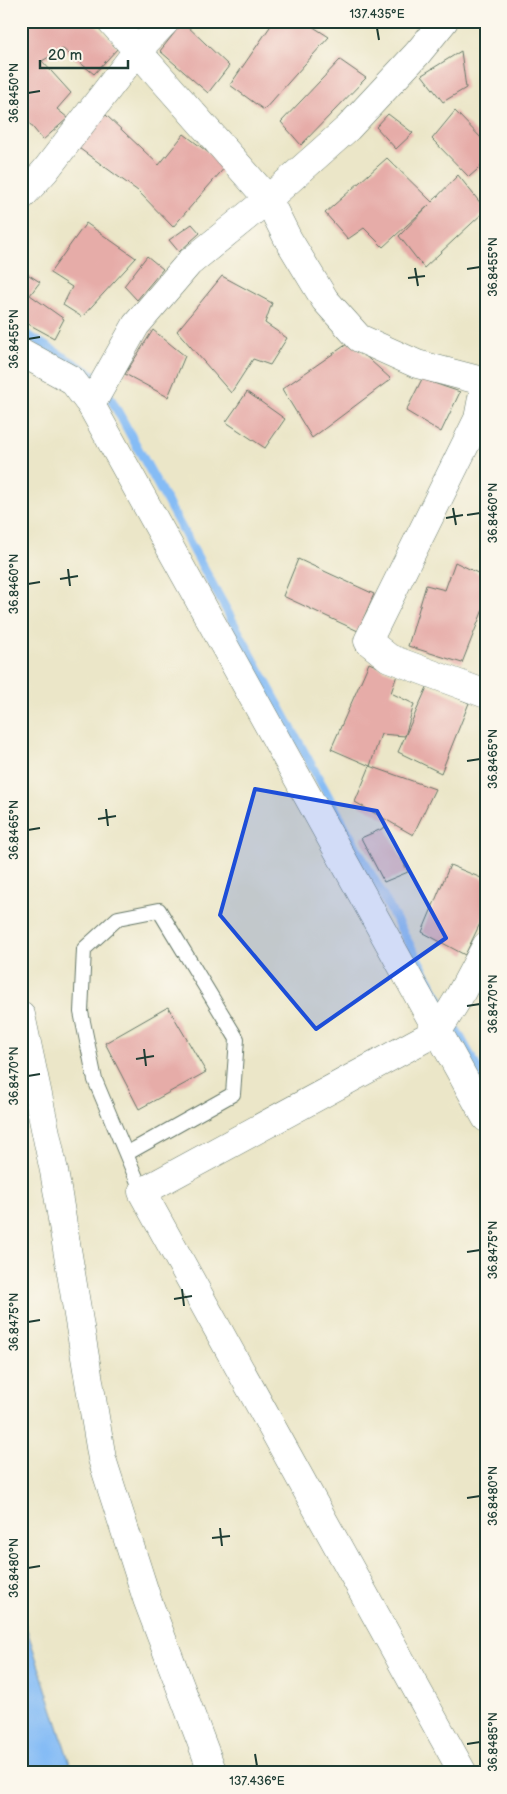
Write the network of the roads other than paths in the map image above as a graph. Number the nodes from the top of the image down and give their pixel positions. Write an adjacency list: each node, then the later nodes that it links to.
1 (111, 21): 4 (street)
2 (166, 21): 4 (street)
3 (444, 21): 6 (street)
4 (137, 51): 5 (street); 6 (street)
5 (21, 197)
6 (268, 199): 8 (street); 9 (street)
7 (21, 352): 9 (street)
8 (486, 382): 10 (street)
9 (91, 405): 13 (street)
10 (486, 694)
11 (486, 946): 13 (street)
12 (21, 1015): 17 (street)
13 (438, 1031): 14 (street); 16 (street)
14 (486, 1118)
15 (126, 1154): 15 (lane); 16 (lane)
16 (142, 1192): 18 (street)
17 (213, 1773)
18 (463, 1773)

